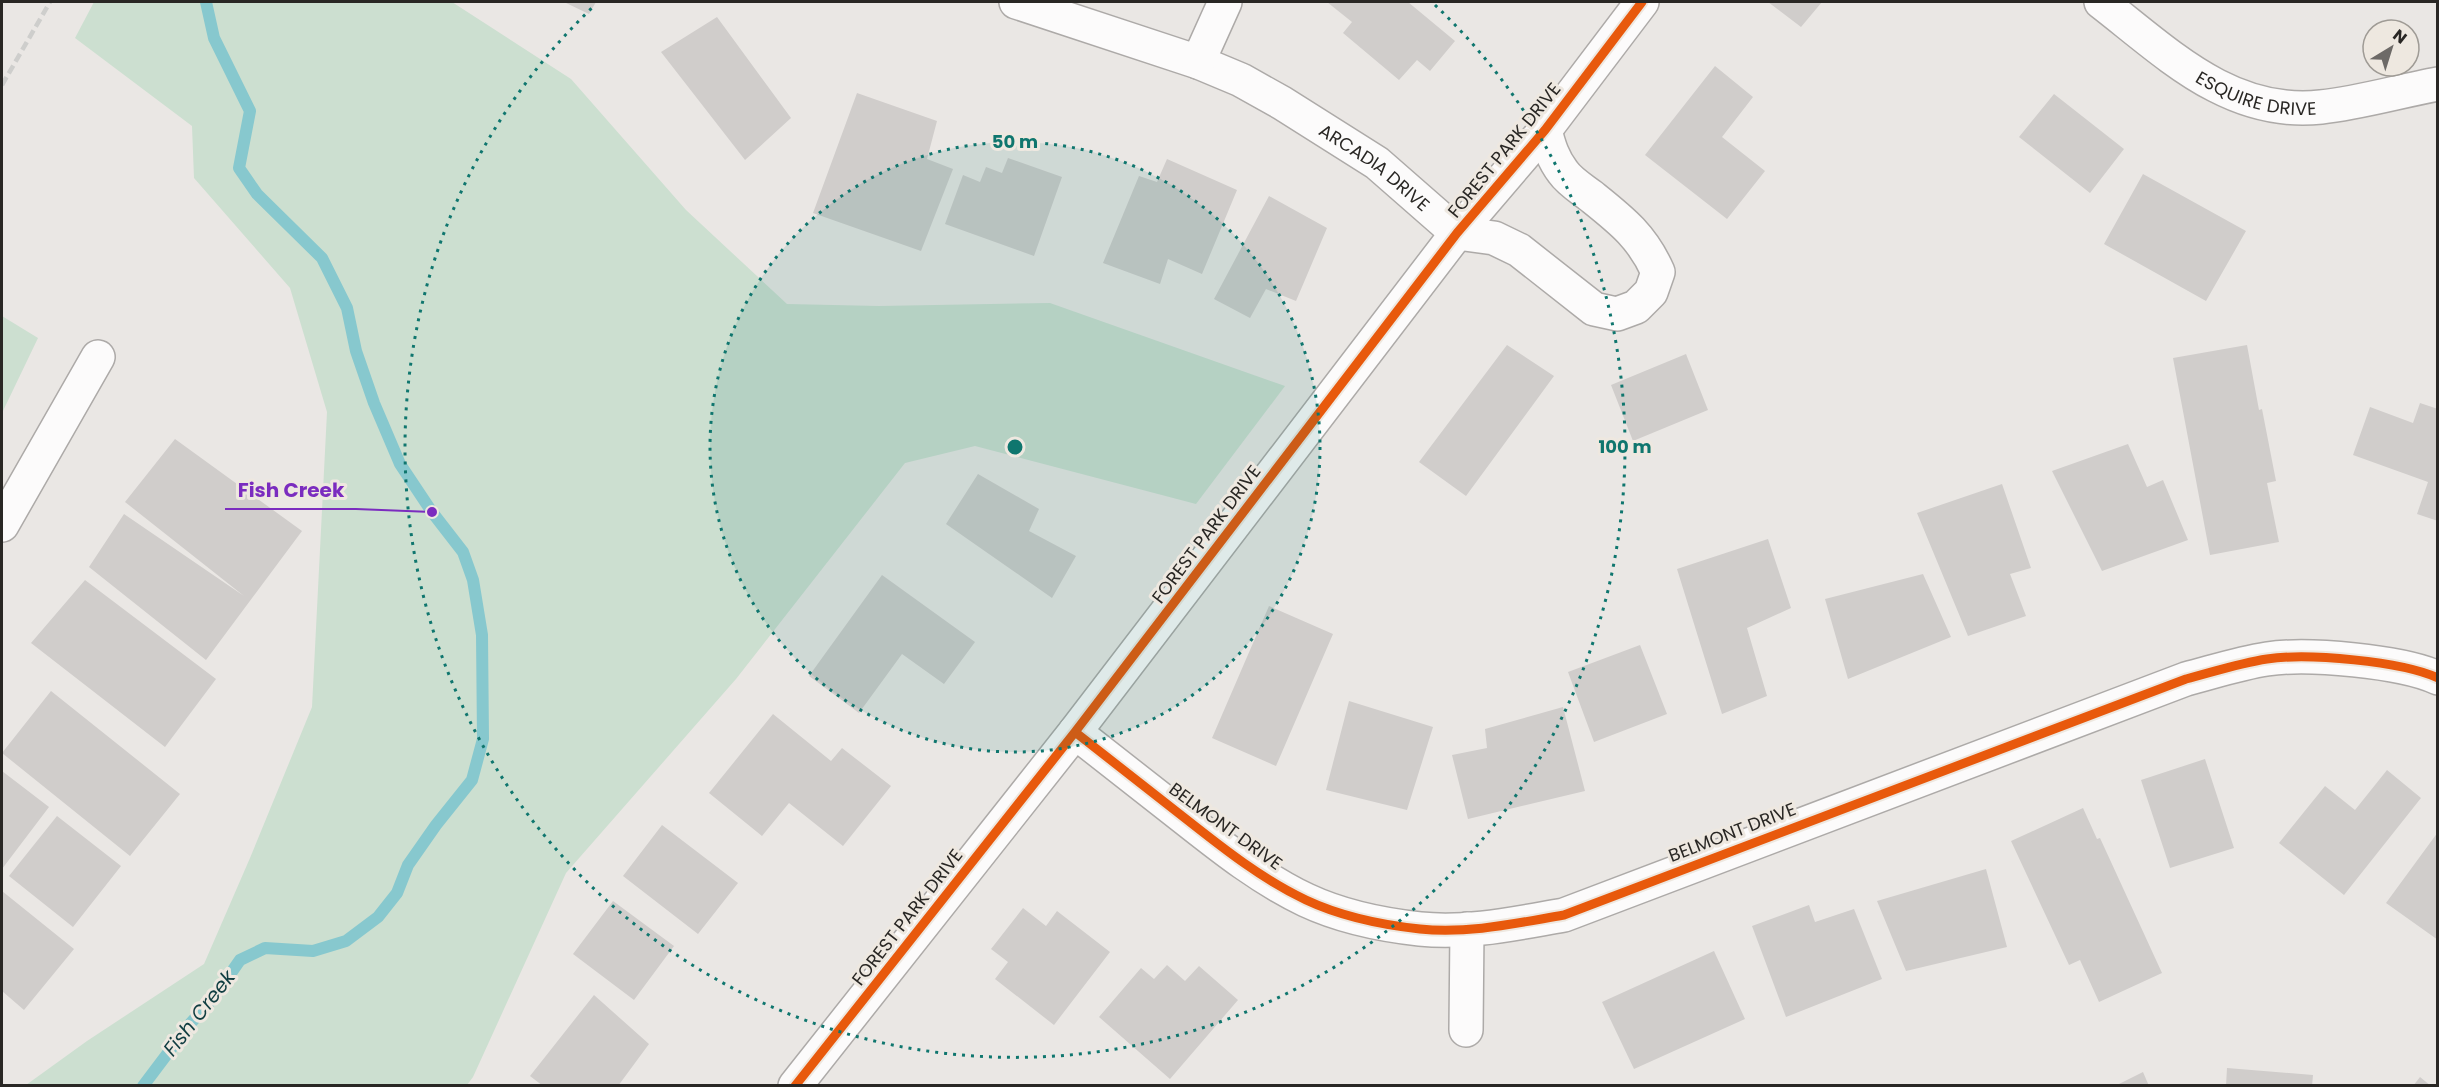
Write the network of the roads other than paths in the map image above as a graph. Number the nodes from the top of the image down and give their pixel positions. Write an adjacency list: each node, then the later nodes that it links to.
1 (1016, 2): 5 (street, ARCADIA DRIVE)
2 (1225, 2): 5 (street)
3 (1642, 2): 7 (street, FOREST PARK DRIVE)
4 (2101, 2): 6 (street, ESQUIRE DRIVE)
5 (1198, 62): 8 (street, ARCADIA DRIVE)
6 (2431, 92)
7 (1545, 130): 8 (street, FOREST PARK DRIVE); 8 (street)
8 (1457, 233): 12 (street, FOREST PARK DRIVE)
9 (98, 357): 10 (street)
10 (2, 525)
11 (2438, 678): 13 (street, BELMONT DRIVE)
12 (1075, 732): 13 (street, BELMONT DRIVE); 15 (street, FOREST PARK DRIVE)
13 (1467, 929): 14 (street)
14 (1466, 1030)
15 (795, 1086)

